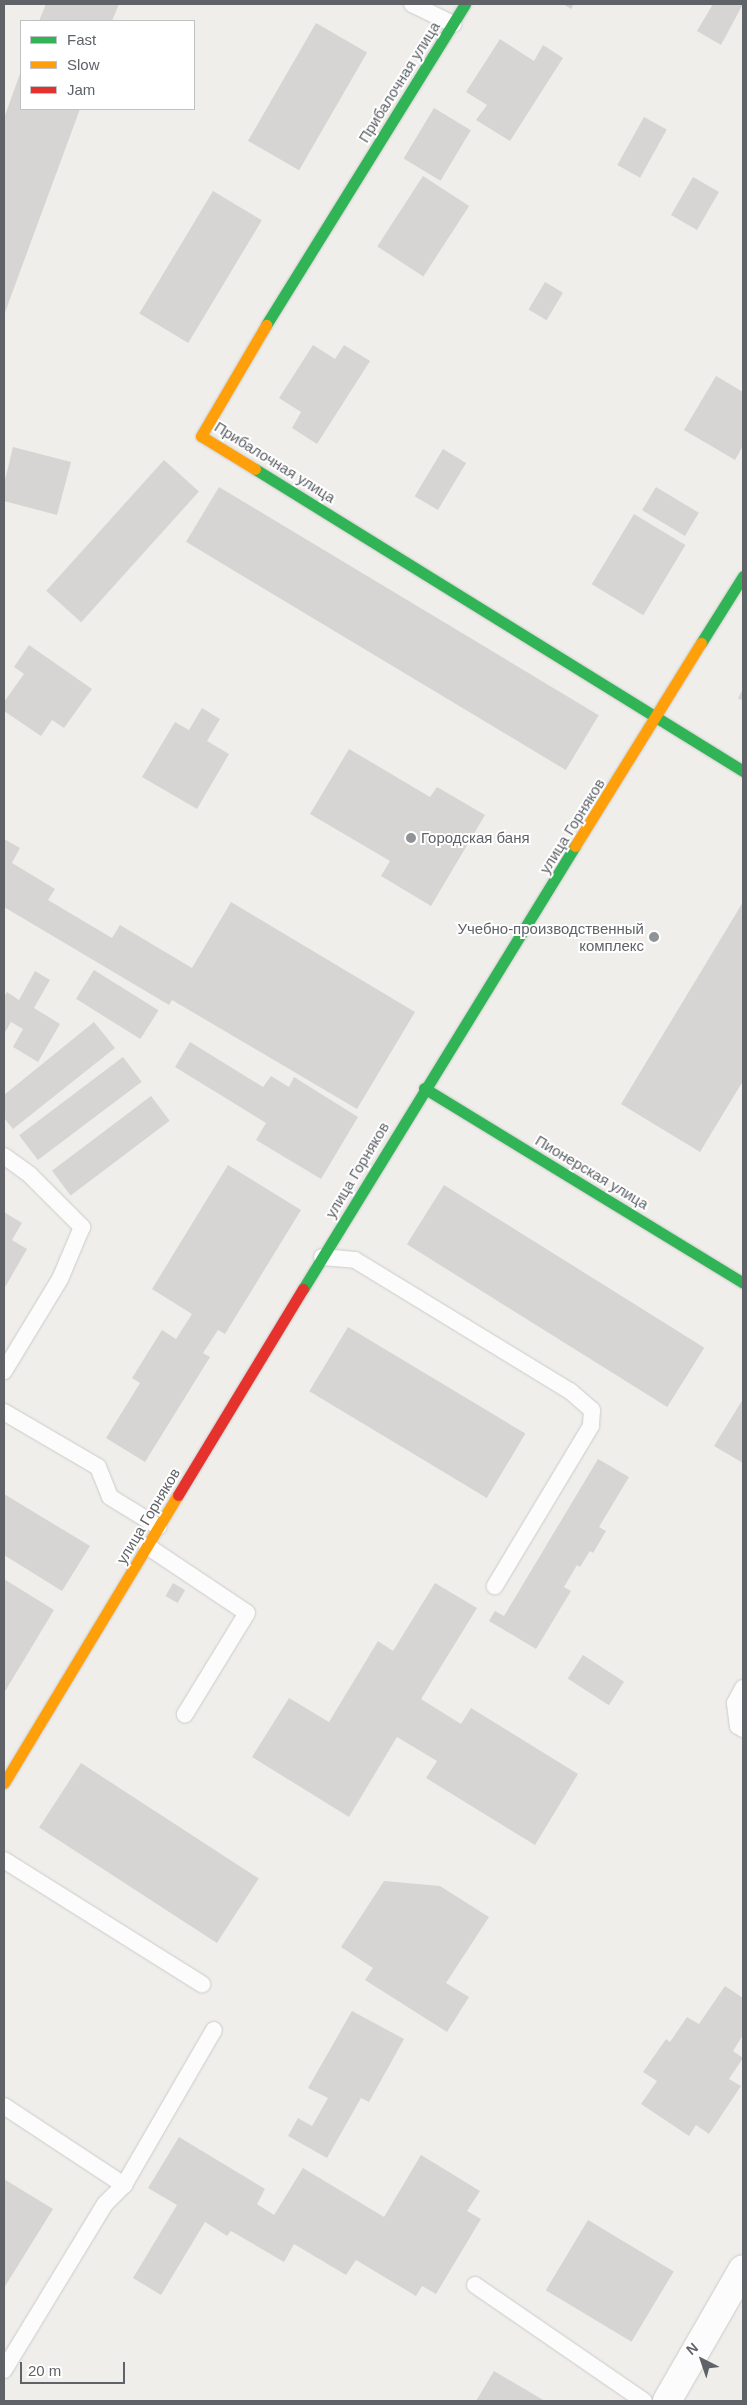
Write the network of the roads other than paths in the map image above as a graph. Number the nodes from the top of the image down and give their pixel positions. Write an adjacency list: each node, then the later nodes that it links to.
1 (412, 4): 3 (lane)
2 (465, 4): 3 (street, Прибалочная улица)
3 (453, 24): 5 (street, Прибалочная улица)
4 (743, 576): 5 (street, улица Горняков)
5 (657, 719): 6 (street); 7 (street, улица Горняков)
6 (743, 771)
7 (424, 1088): 9 (street, улица Горняков); 10 (street, Пионерская улица)
8 (4, 1156): 11 (lane)
9 (322, 1257): 13 (street, улица Горняков); 15 (lane)
10 (743, 1282)
11 (4, 1371)
12 (4, 1412): 13 (lane)
13 (159, 1527): 14 (street, улица Горняков)
14 (147, 1546): 17 (lane); 19 (street, улица Горняков)
15 (495, 1586)
16 (743, 1688): 18 (lane)
17 (185, 1714)
18 (743, 1729)
19 (4, 1784)
20 (4, 1860): 21 (lane)
21 (202, 1984)
22 (214, 2030): 24 (lane)
23 (4, 2106): 24 (lane)
24 (124, 2185): 27 (lane)
25 (743, 2269): 29 (street)
26 (475, 2285): 28 (lane)
27 (4, 2370)
28 (644, 2401)
29 (668, 2401)

